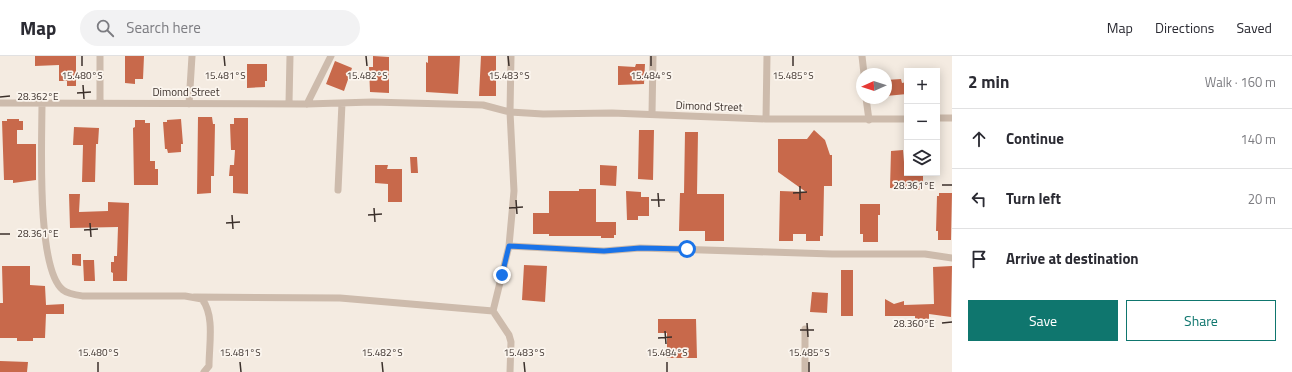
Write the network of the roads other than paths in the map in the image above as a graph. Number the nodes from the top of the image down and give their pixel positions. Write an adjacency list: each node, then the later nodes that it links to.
1 (100, 56): 10 (street)
2 (192, 56): 15 (street)
3 (290, 56): 13 (street)
4 (331, 56): 16 (street)
5 (511, 56): 18 (street)
6 (653, 56): 19 (street)
7 (767, 56): 22 (street)
8 (862, 56): 9 (street)
9 (863, 68)
10 (100, 102): 12 (street, Dimond Street); 15 (street, Dimond Street)
11 (0, 103): 12 (street, Dimond Street)
12 (42, 103): 28 (street)
13 (289, 103): 15 (street, Dimond Street); 16 (street, Dimond Street)
14 (342, 103): 16 (street, Dimond Street); 18 (street, Dimond Street); 25 (street)
15 (189, 104)
16 (307, 104)
17 (867, 104): 24 (street)
18 (510, 112): 19 (street, Dimond Street); 26 (street)
19 (652, 114): 22 (street, Dimond Street)
20 (940, 118): 21 (street)
21 (952, 118)
22 (766, 119): 24 (street, Dimond Street)
23 (904, 119): 24 (street, Dimond Street)
24 (869, 120)
25 (338, 190)
26 (509, 246): 27 (street); 29 (street)
27 (952, 258)
28 (194, 297): 29 (street); 31 (street)
29 (494, 311): 32 (street)
30 (805, 328): 33 (street)
31 (204, 372)
32 (510, 372)
33 (805, 372)

